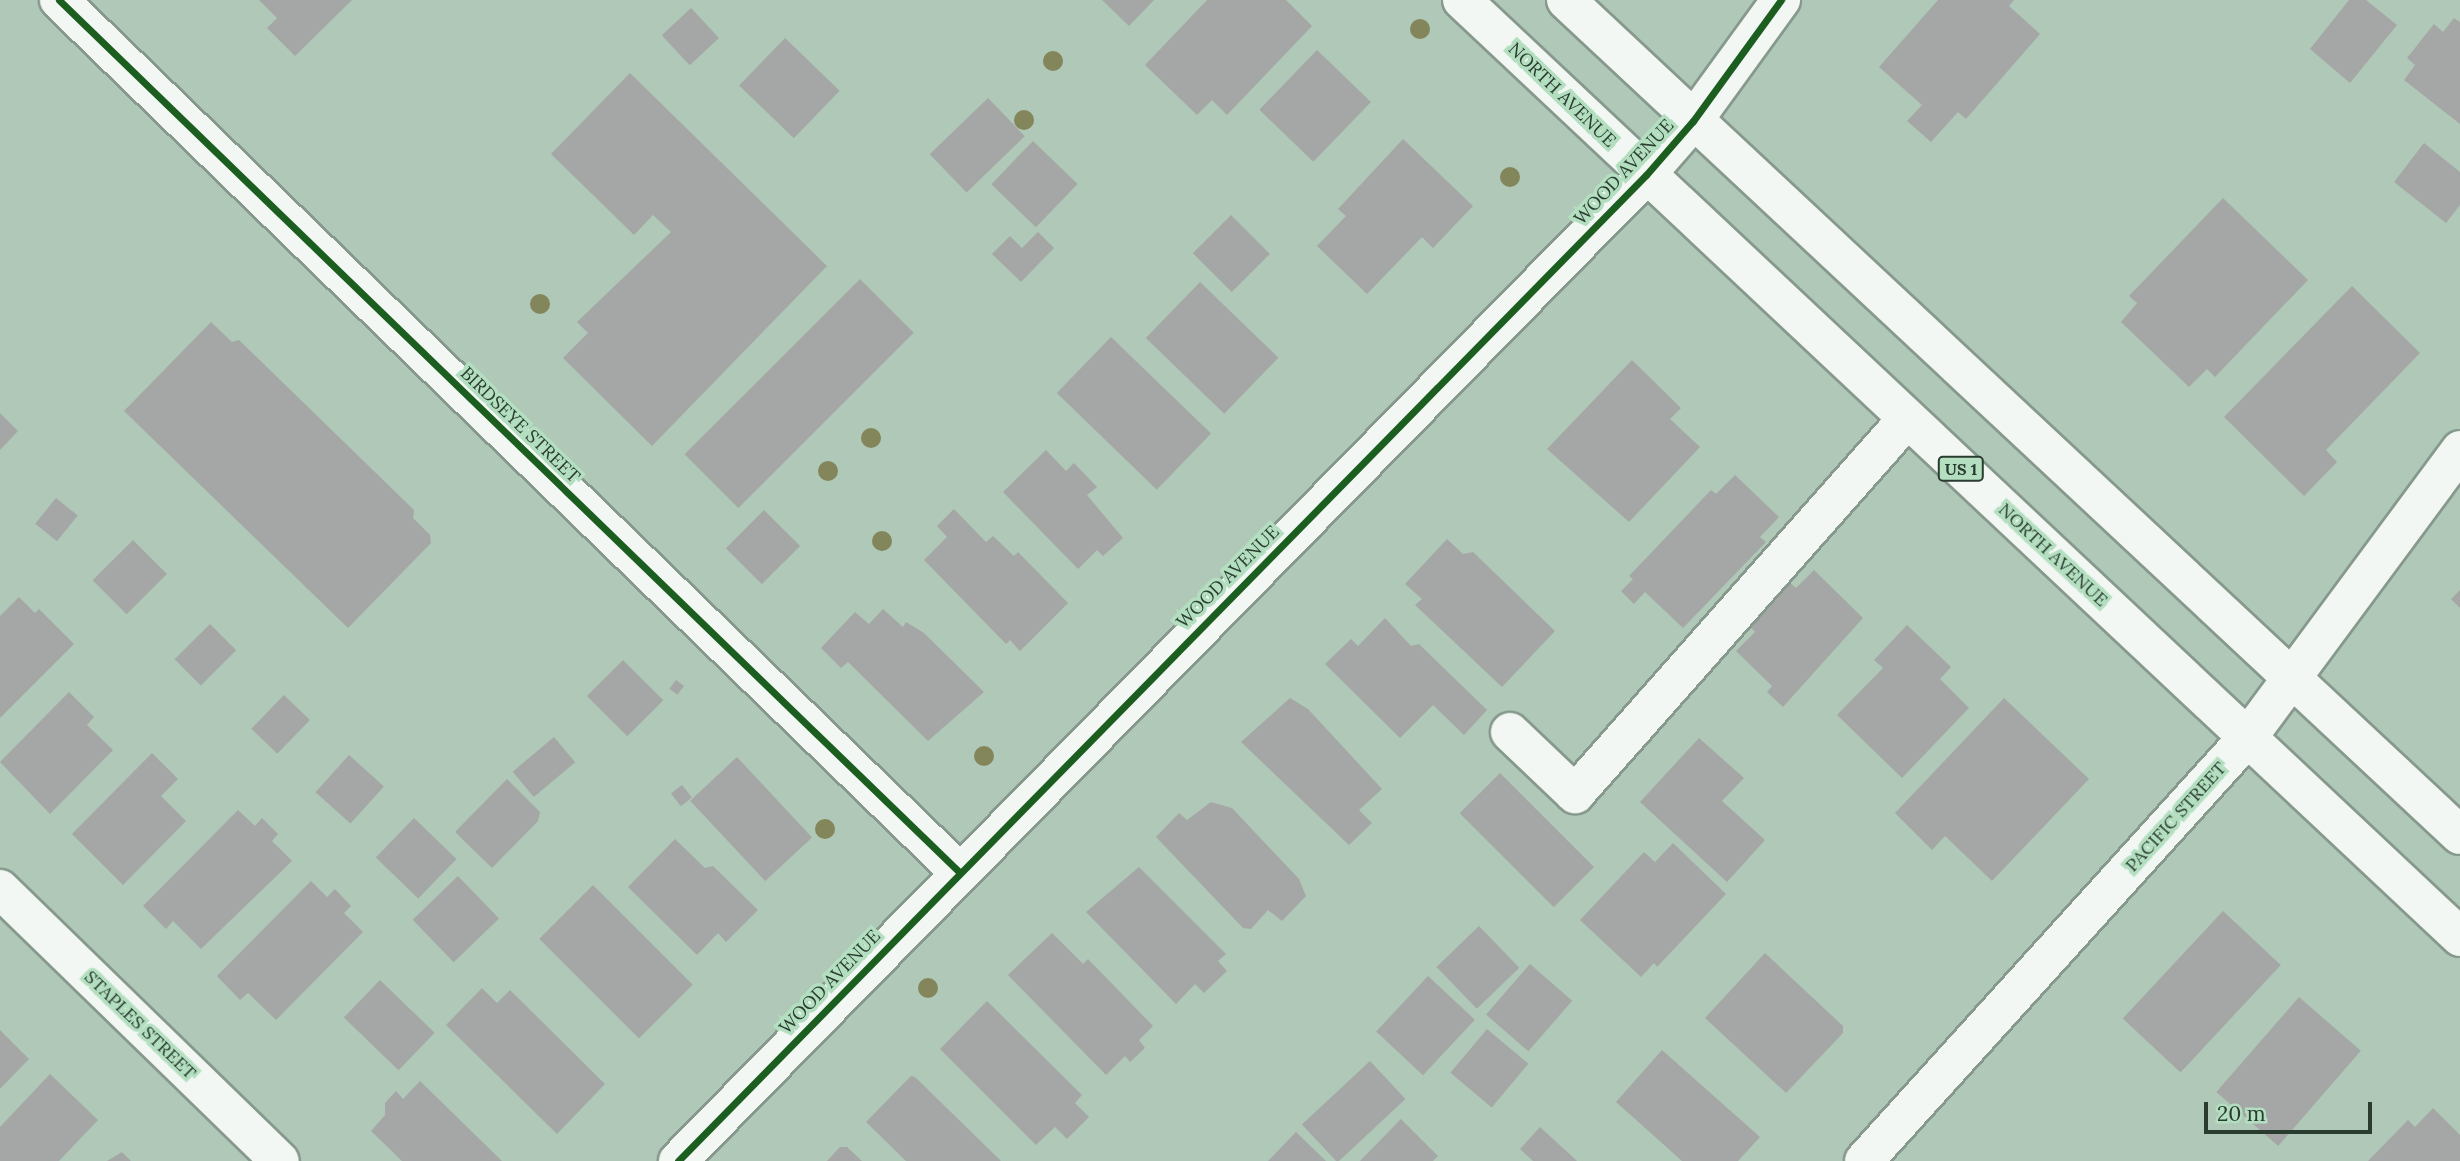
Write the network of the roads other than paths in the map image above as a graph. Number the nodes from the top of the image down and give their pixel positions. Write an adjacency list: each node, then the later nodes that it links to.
1 (59, 0): 13 (street, BIRDSEYE STREET)
2 (1462, 0): 6 (street, NORTH AVENUE / US 1)
3 (1566, 0): 5 (street)
4 (1781, 0): 5 (street, WOOD AVENUE)
5 (1693, 121): 6 (street, WOOD AVENUE); 9 (street)
6 (1646, 175): 7 (street, NORTH AVENUE / US 1); 13 (street, WOOD AVENUE)
7 (1907, 419): 10 (street); 11 (street, NORTH AVENUE / US 1)
8 (2460, 450): 9 (street, PACIFIC STREET)
9 (2290, 674): 11 (street, PACIFIC STREET); 12 (street)
10 (1510, 733)
11 (2248, 737): 15 (street, NORTH AVENUE / US 1); 18 (street, PACIFIC STREET)
12 (2460, 835)
13 (959, 872): 17 (street, WOOD AVENUE)
14 (0, 889): 16 (street, STAPLES STREET)
15 (2460, 937)
16 (280, 1161)
17 (678, 1161)
18 (1864, 1161)

